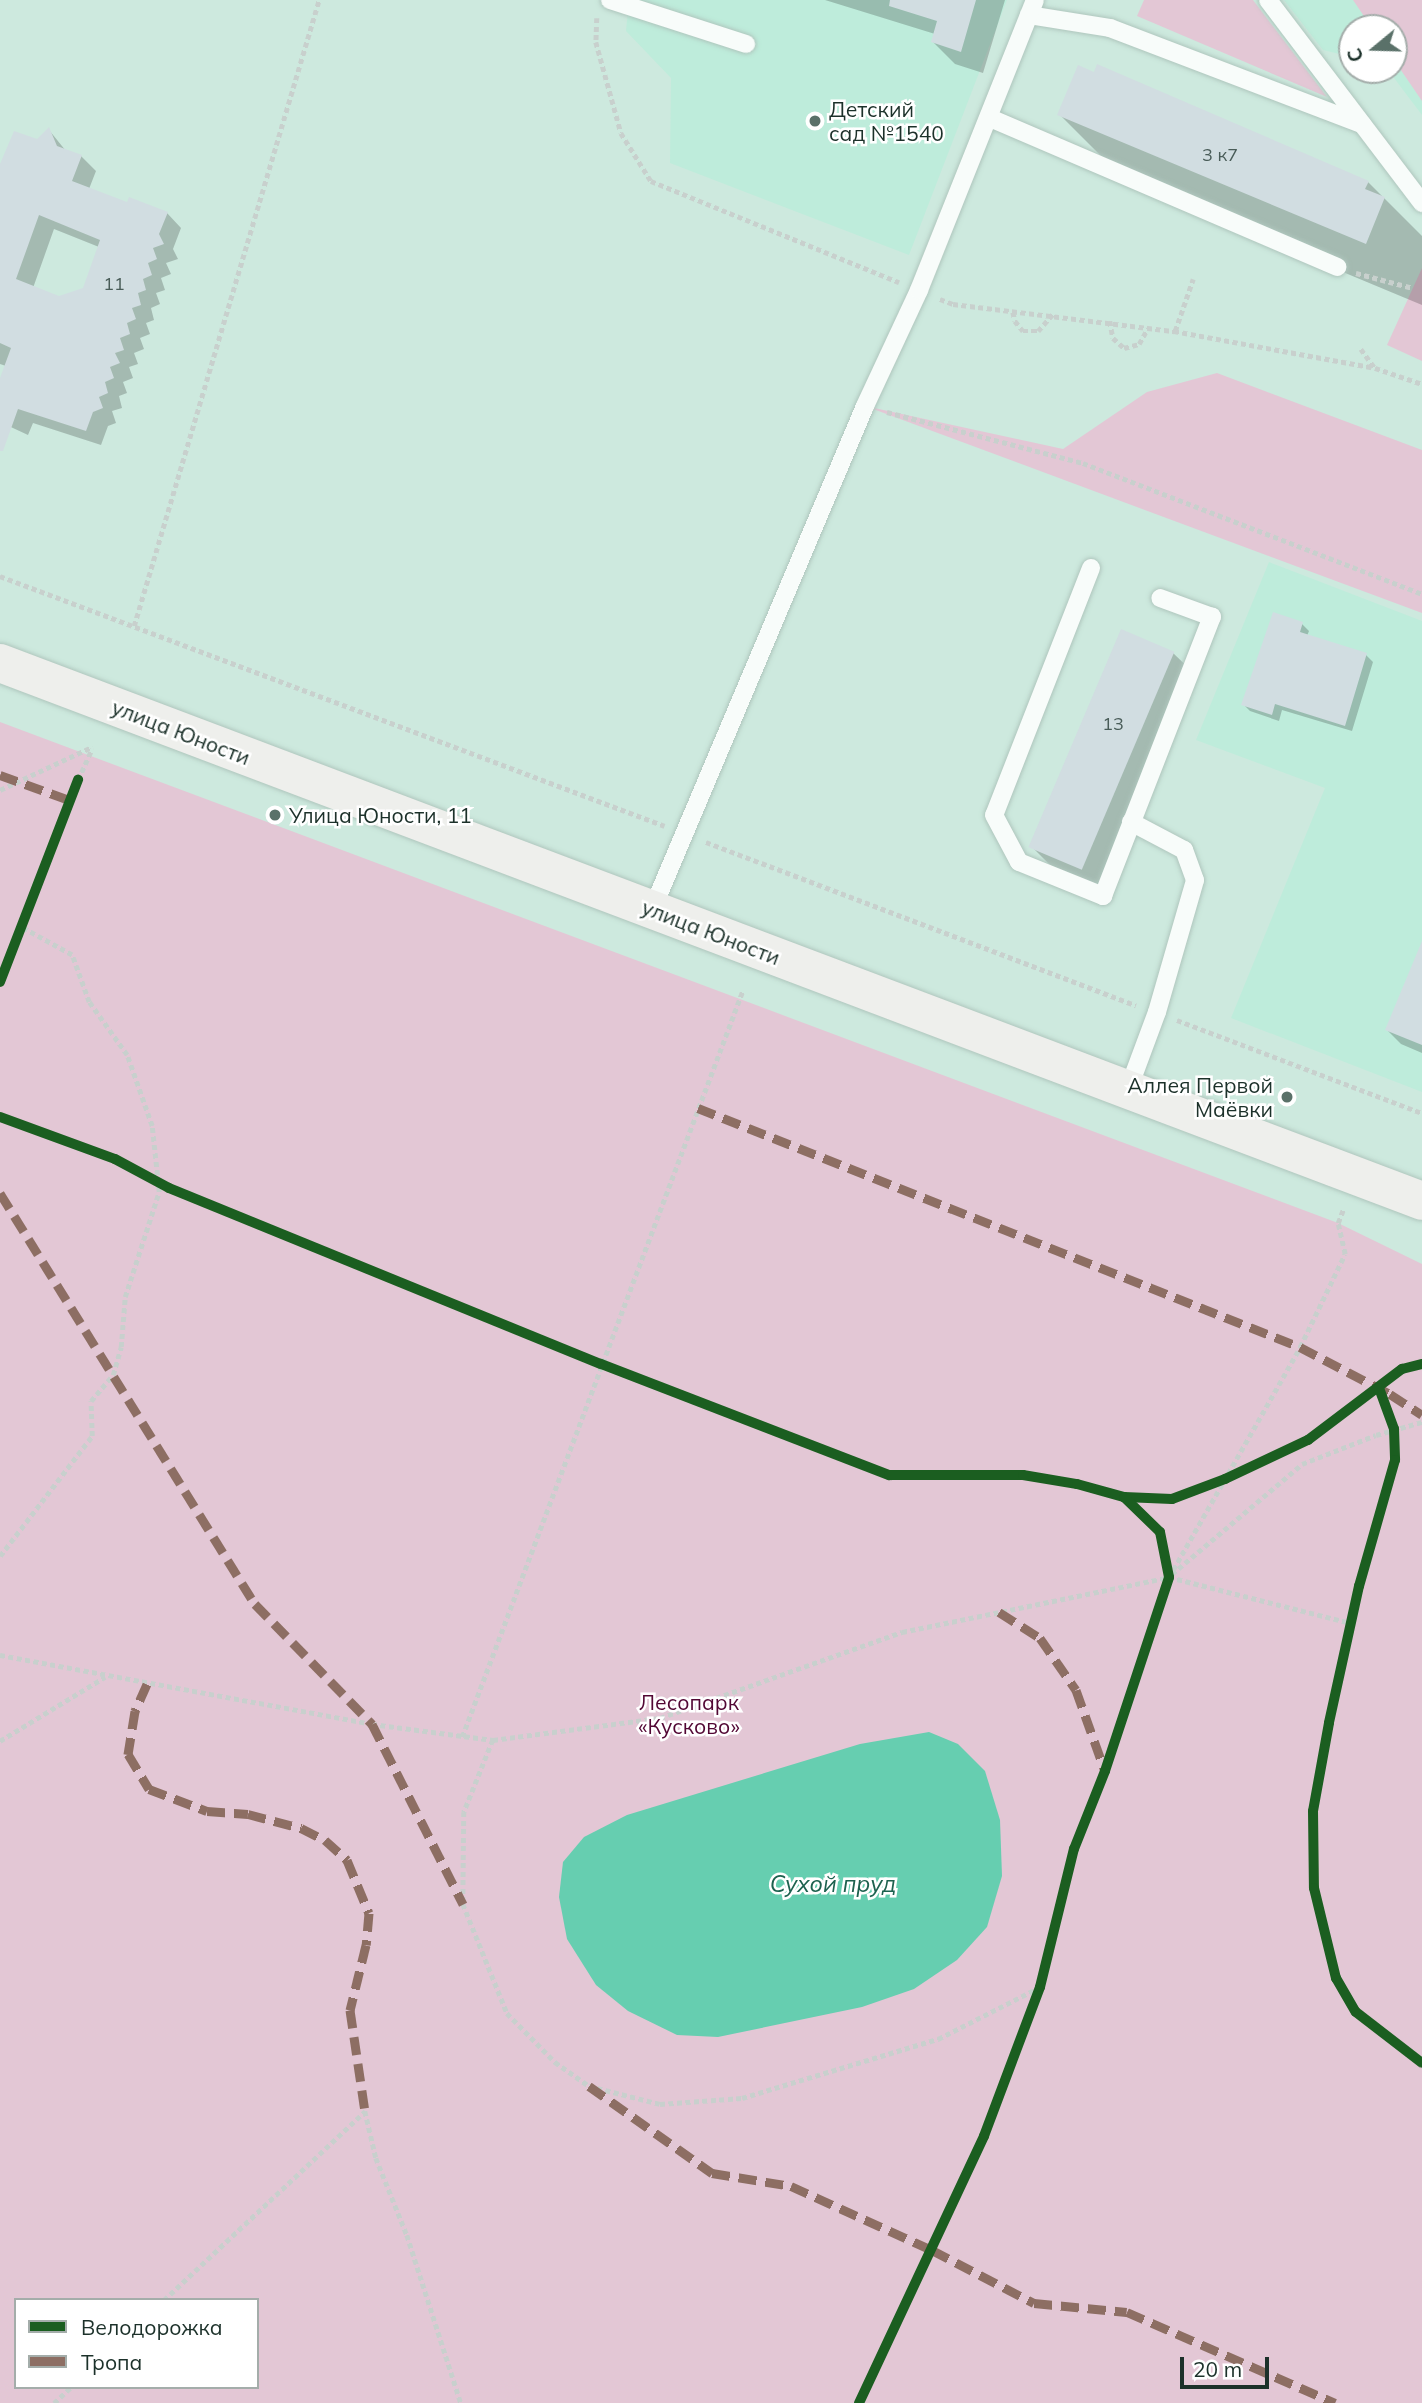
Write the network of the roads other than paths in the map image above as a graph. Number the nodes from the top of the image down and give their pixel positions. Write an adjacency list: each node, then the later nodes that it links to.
1 (610, 0): 4 (lane)
2 (1268, 0): 6 (lane)
3 (1032, 8): 5 (lane); 6 (lane)
4 (746, 44)
5 (990, 118): 8 (lane); 13 (lane)
6 (1362, 124): 7 (lane)
7 (1422, 203)
8 (1337, 267)
9 (1091, 568): 12 (lane)
10 (1160, 598): 12 (lane)
11 (0, 663): 13 (main road, улица Юности)
12 (1131, 822): 14 (lane)
13 (652, 910): 14 (main road, улица Юности)
14 (1128, 1090): 15 (main road, улица Юности)
15 (1422, 1202)

